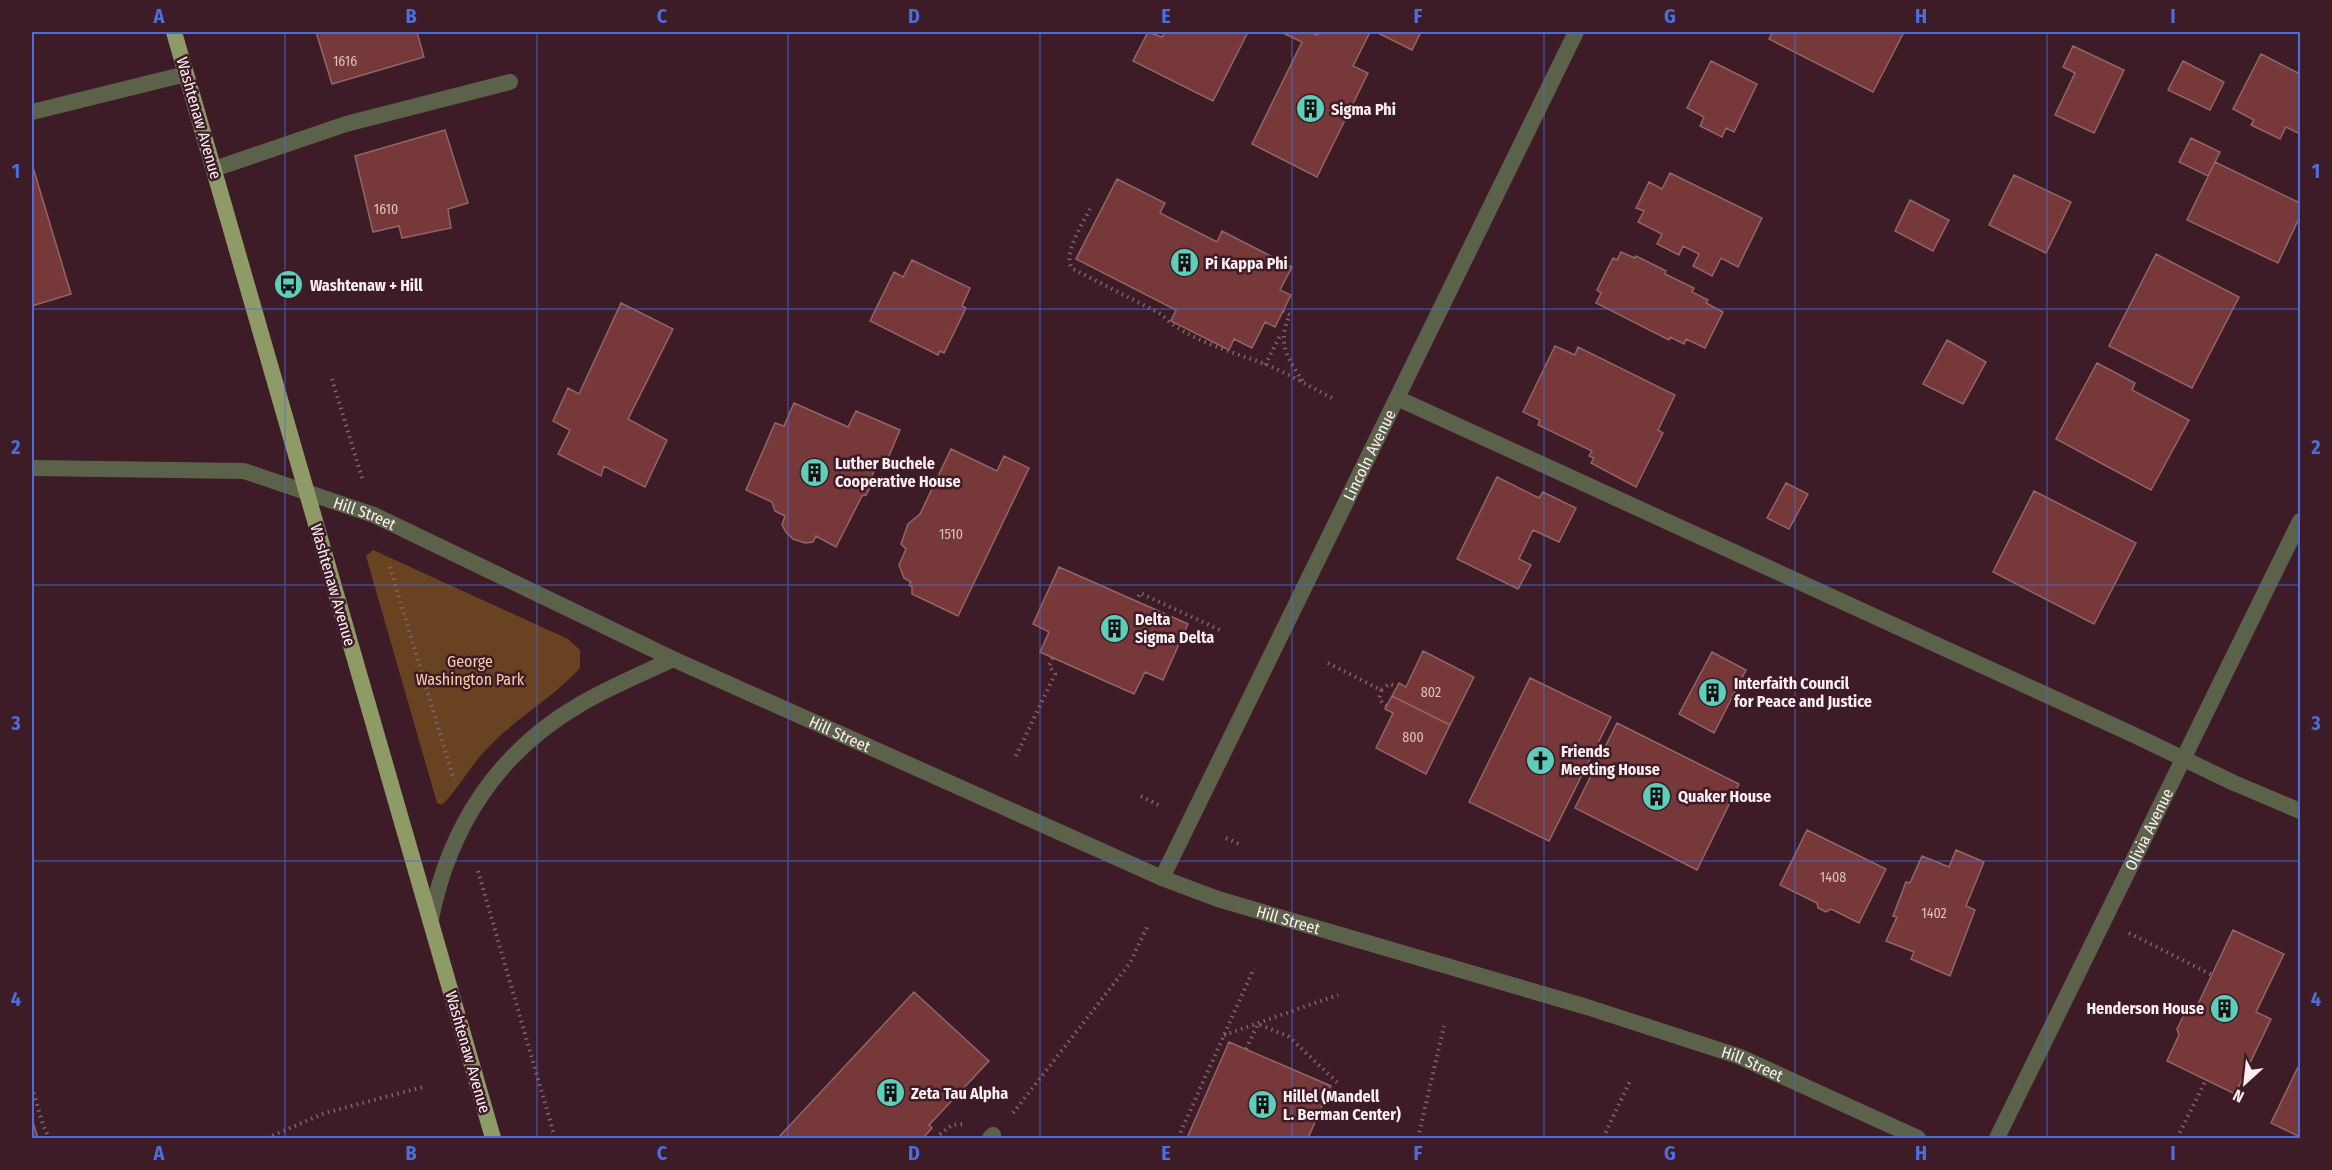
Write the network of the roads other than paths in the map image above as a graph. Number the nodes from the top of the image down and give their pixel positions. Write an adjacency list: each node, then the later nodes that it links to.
1 (174, 32): 3 (main road, Washtenaw Avenue)
2 (1576, 32): 7 (street, Lincoln Avenue)
3 (186, 74): 5 (street); 6 (main road, Washtenaw Avenue)
4 (510, 82): 6 (street)
5 (32, 112)
6 (214, 169): 9 (main road, Washtenaw Avenue)
7 (1397, 398): 12 (street); 14 (street, Lincoln Avenue)
8 (32, 468): 9 (street, Hill Street)
9 (306, 491): 11 (street, Hill Street); 15 (main road, Washtenaw Avenue)
10 (2301, 521): 12 (street, Olivia Avenue)
11 (674, 659): 14 (street, Hill Street); 15 (street)
12 (2184, 759): 13 (street); 18 (street, Olivia Avenue)
13 (2301, 811)
14 (1162, 878): 17 (street, Hill Street)
15 (431, 919): 16 (main road, Washtenaw Avenue)
16 (493, 1138)
17 (1918, 1138)
18 (1997, 1138)

